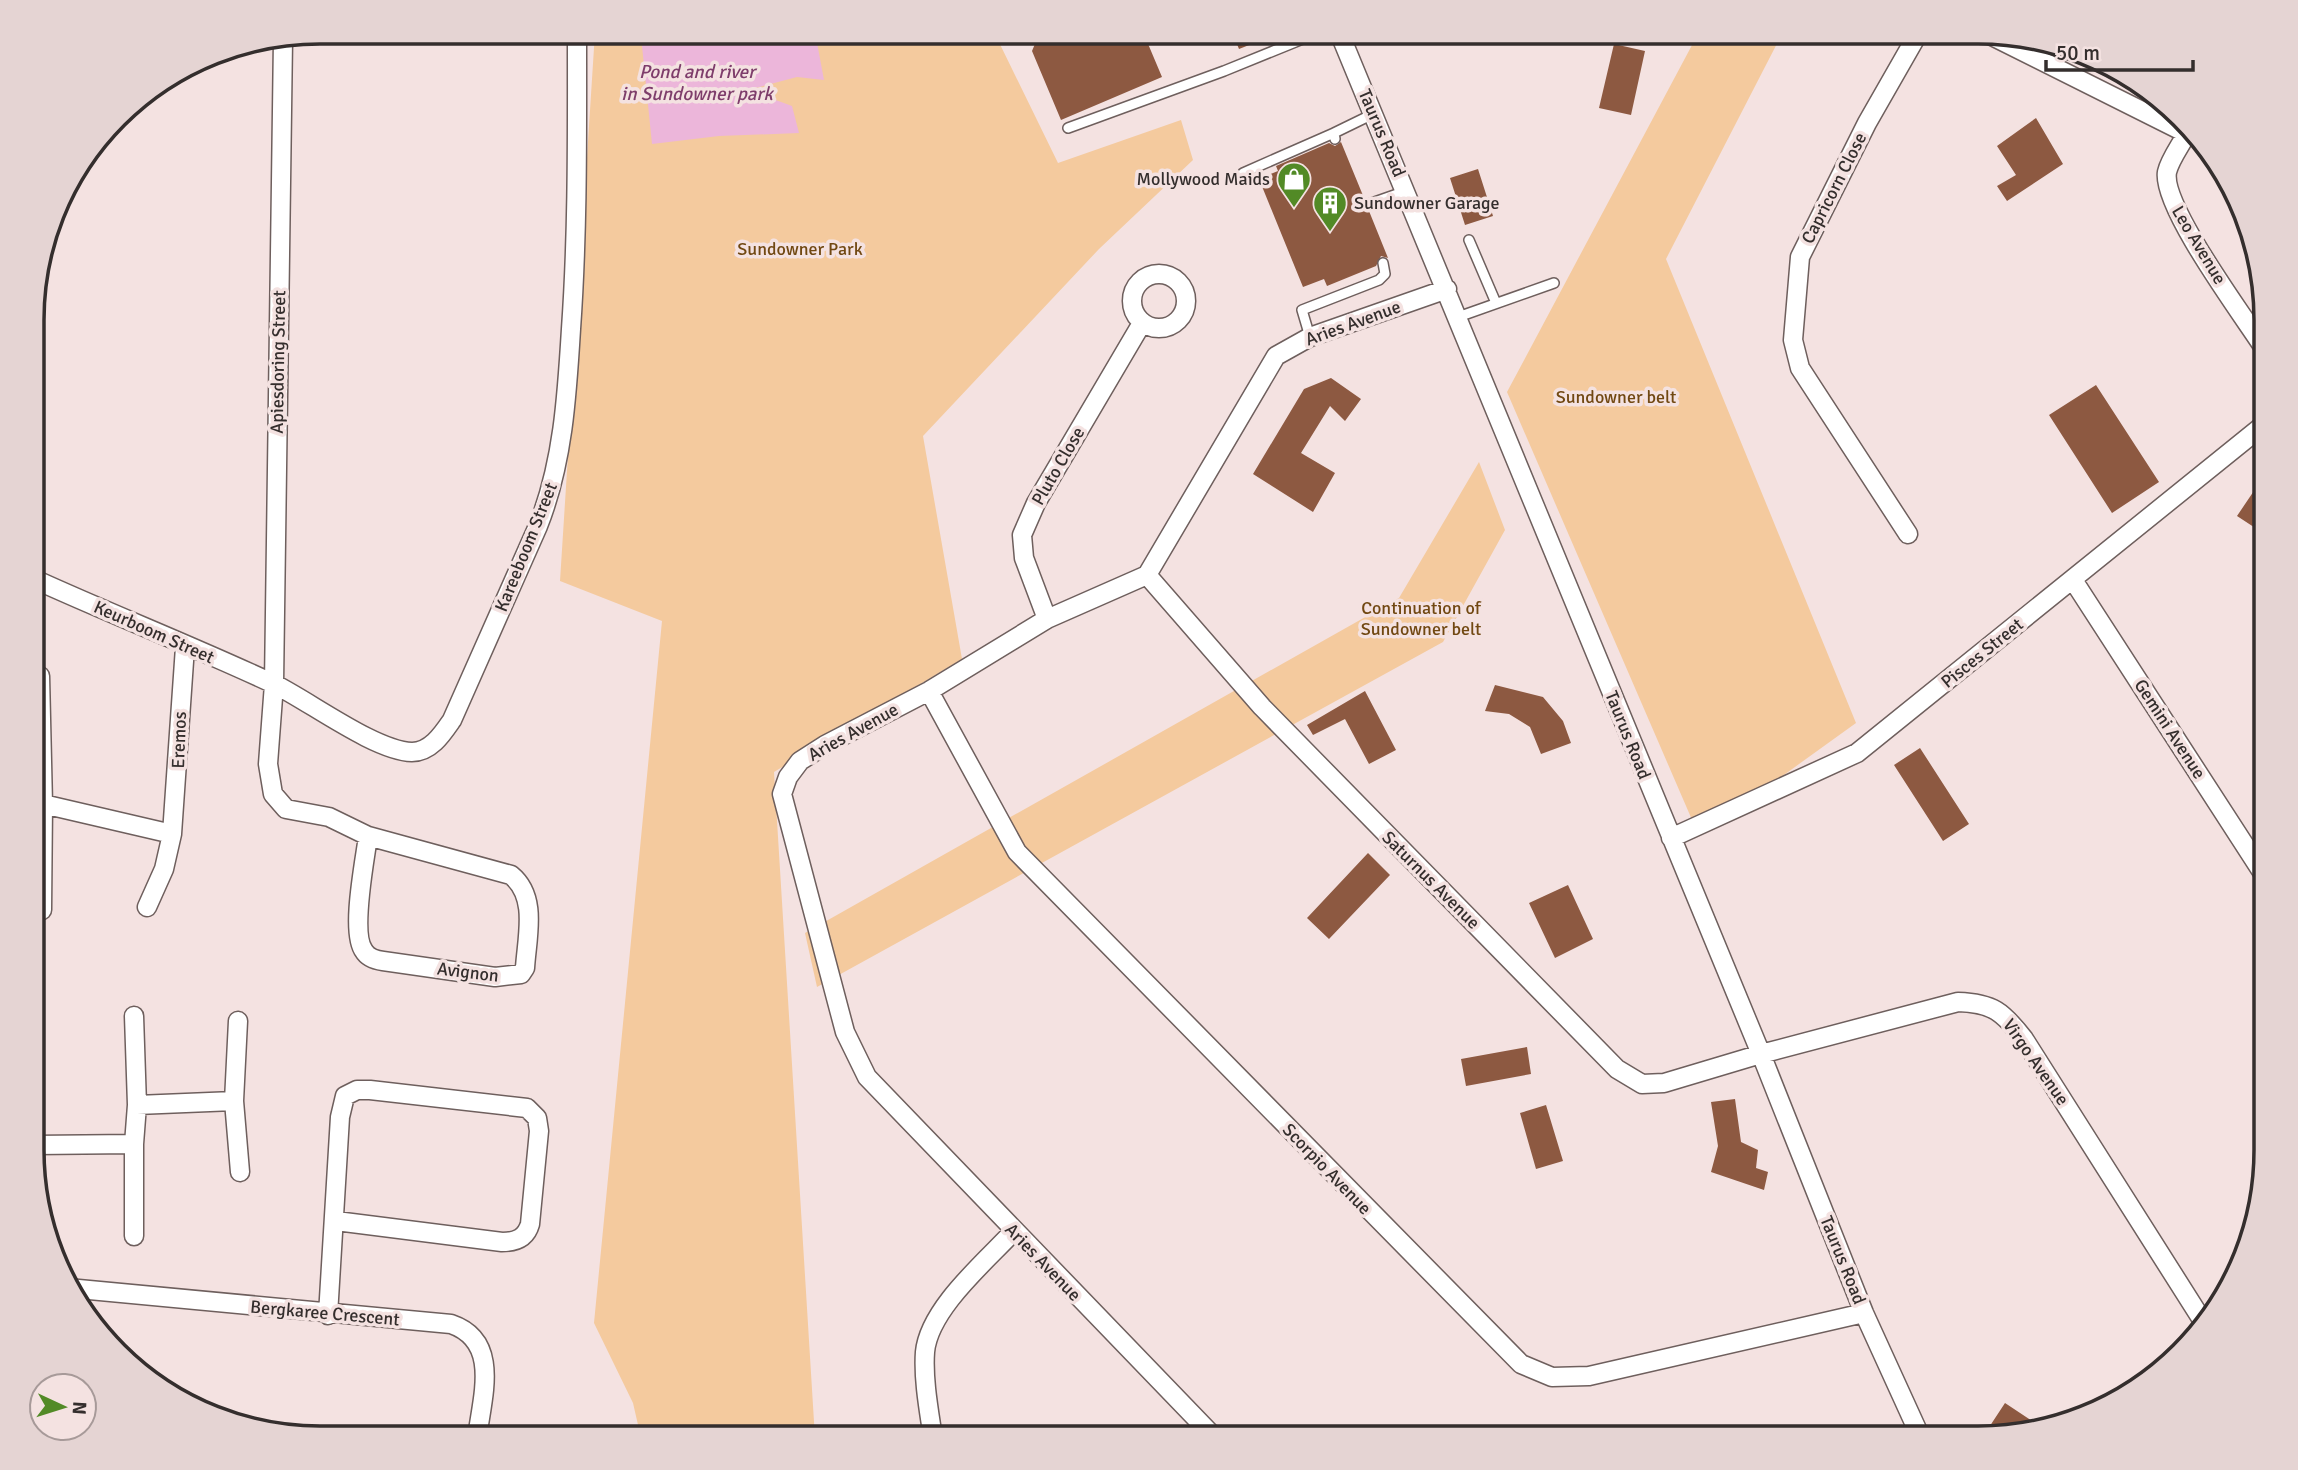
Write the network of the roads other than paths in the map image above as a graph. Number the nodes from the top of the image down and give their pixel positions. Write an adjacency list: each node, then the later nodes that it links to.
1 (577, 44): 30 (street, Kareeboom Street)
2 (1290, 44): 9 (lane)
3 (1344, 44): 7 (street, Taurus Road)
4 (1912, 44): 24 (street, Capricorn Close)
5 (283, 46): 30 (street, Apiesdoring Street)
6 (2012, 46): 8 (street)
7 (1373, 114): 11 (lane); 12 (street, Taurus Road)
8 (2174, 126)
9 (1068, 128)
10 (2186, 138): 21 (street, Leo Avenue)
11 (1243, 173)
12 (1406, 191): 13 (lane); 17 (street, Taurus Road)
13 (1366, 205)
14 (1469, 240): 18 (lane)
15 (1383, 264): 22 (lane)
16 (1553, 282): 18 (lane)
17 (1447, 289): 19 (street, Taurus Road); 22 (street, Aries Avenue)
18 (1496, 303): 19 (lane)
19 (1458, 317): 35 (street, Taurus Road)
20 (1142, 323): 28 (street, Pluto Close)
21 (2254, 332)
22 (1310, 337): 25 (street, Aries Avenue)
23 (2254, 433): 26 (street, Pisces Street)
24 (1908, 534)
25 (1147, 575): 28 (street, Aries Avenue); 40 (street, Saturnus Avenue)
26 (2073, 580): 35 (street, Pisces Street); 36 (street, Gemini Avenue)
27 (44, 584): 29 (street, Keurboom Street)
28 (1047, 619): 31 (street, Aries Avenue)
29 (185, 647): 30 (street, Keurboom Street); 33 (street, Eremos)
30 (274, 684): 34 (street, Avignon)
31 (929, 691): 47 (street, Aries Avenue); 50 (street, Scorpio Avenue)
32 (44, 804): 33 (street)
33 (172, 834): 37 (street, Eremos)
34 (368, 836): 34 (street, Avignon)
35 (1671, 838): 40 (street, Taurus Road)
36 (2254, 859)
37 (147, 907)
38 (134, 1016): 42 (street)
39 (238, 1021): 41 (street)
40 (1760, 1054): 50 (street, Taurus Road); 52 (street, Virgo Avenue)
41 (234, 1101): 42 (street); 45 (street)
42 (137, 1105): 43 (street)
43 (134, 1144): 44 (street); 48 (street)
44 (44, 1145)
45 (240, 1172)
46 (335, 1222): 46 (street); 51 (street)
47 (1013, 1232): 54 (street); 55 (street, Aries Avenue)
48 (134, 1236)
49 (81, 1288): 51 (street, Bergkaree Crescent)
50 (1864, 1313): 56 (street, Taurus Road)
51 (328, 1315): 53 (street, Bergkaree Crescent)
52 (2199, 1315)
53 (478, 1426)
54 (932, 1426)
55 (1203, 1426)
56 (1916, 1426)

